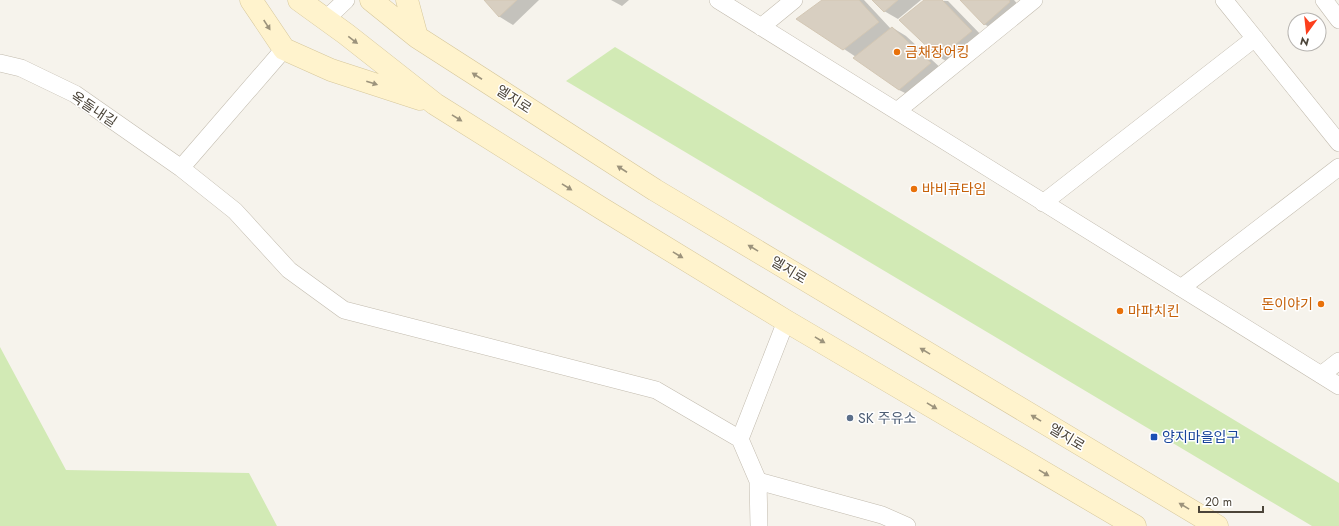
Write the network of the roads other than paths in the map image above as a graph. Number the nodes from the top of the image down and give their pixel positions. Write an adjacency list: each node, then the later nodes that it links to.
1 (251, 0): 16 (main road, one-way to 16)
2 (299, 0): 11 (main road)
3 (346, 0): 11 (street)
4 (371, 0): 14 (main road, 엘지로)
5 (407, 0): 14 (main road)
6 (718, 0): 13 (street)
7 (794, 0): 13 (street)
8 (1034, 0): 19 (street)
9 (1224, 0): 15 (street)
10 (1324, 0): 12 (street)
11 (326, 19): 18 (main road, one-way to 18)
12 (1339, 20)
13 (761, 27): 19 (street)
14 (417, 37): 34 (main road, 엘지로, one-way to 14)
15 (1255, 38): 20 (street); 23 (street)
16 (284, 49): 18 (main road, one-way to 18); 22 (street)
17 (0, 63): 22 (street, 옥돌내길)
18 (435, 104): 25 (main road, one-way to 25)
19 (897, 112): 23 (street)
20 (1339, 143)
21 (1339, 167): 24 (street)
22 (181, 168): 29 (street, 옥돌내길)
23 (1043, 203): 24 (street)
24 (1181, 288): 27 (street)
25 (786, 321): 29 (street); 33 (main road, one-way to 33)
26 (1339, 361): 27 (street)
27 (1321, 375): 28 (street)
28 (1339, 386)
29 (740, 439): 30 (street)
30 (758, 481): 31 (street); 32 (street)
31 (759, 526)
32 (907, 526)
33 (1134, 526)
34 (1218, 526)

